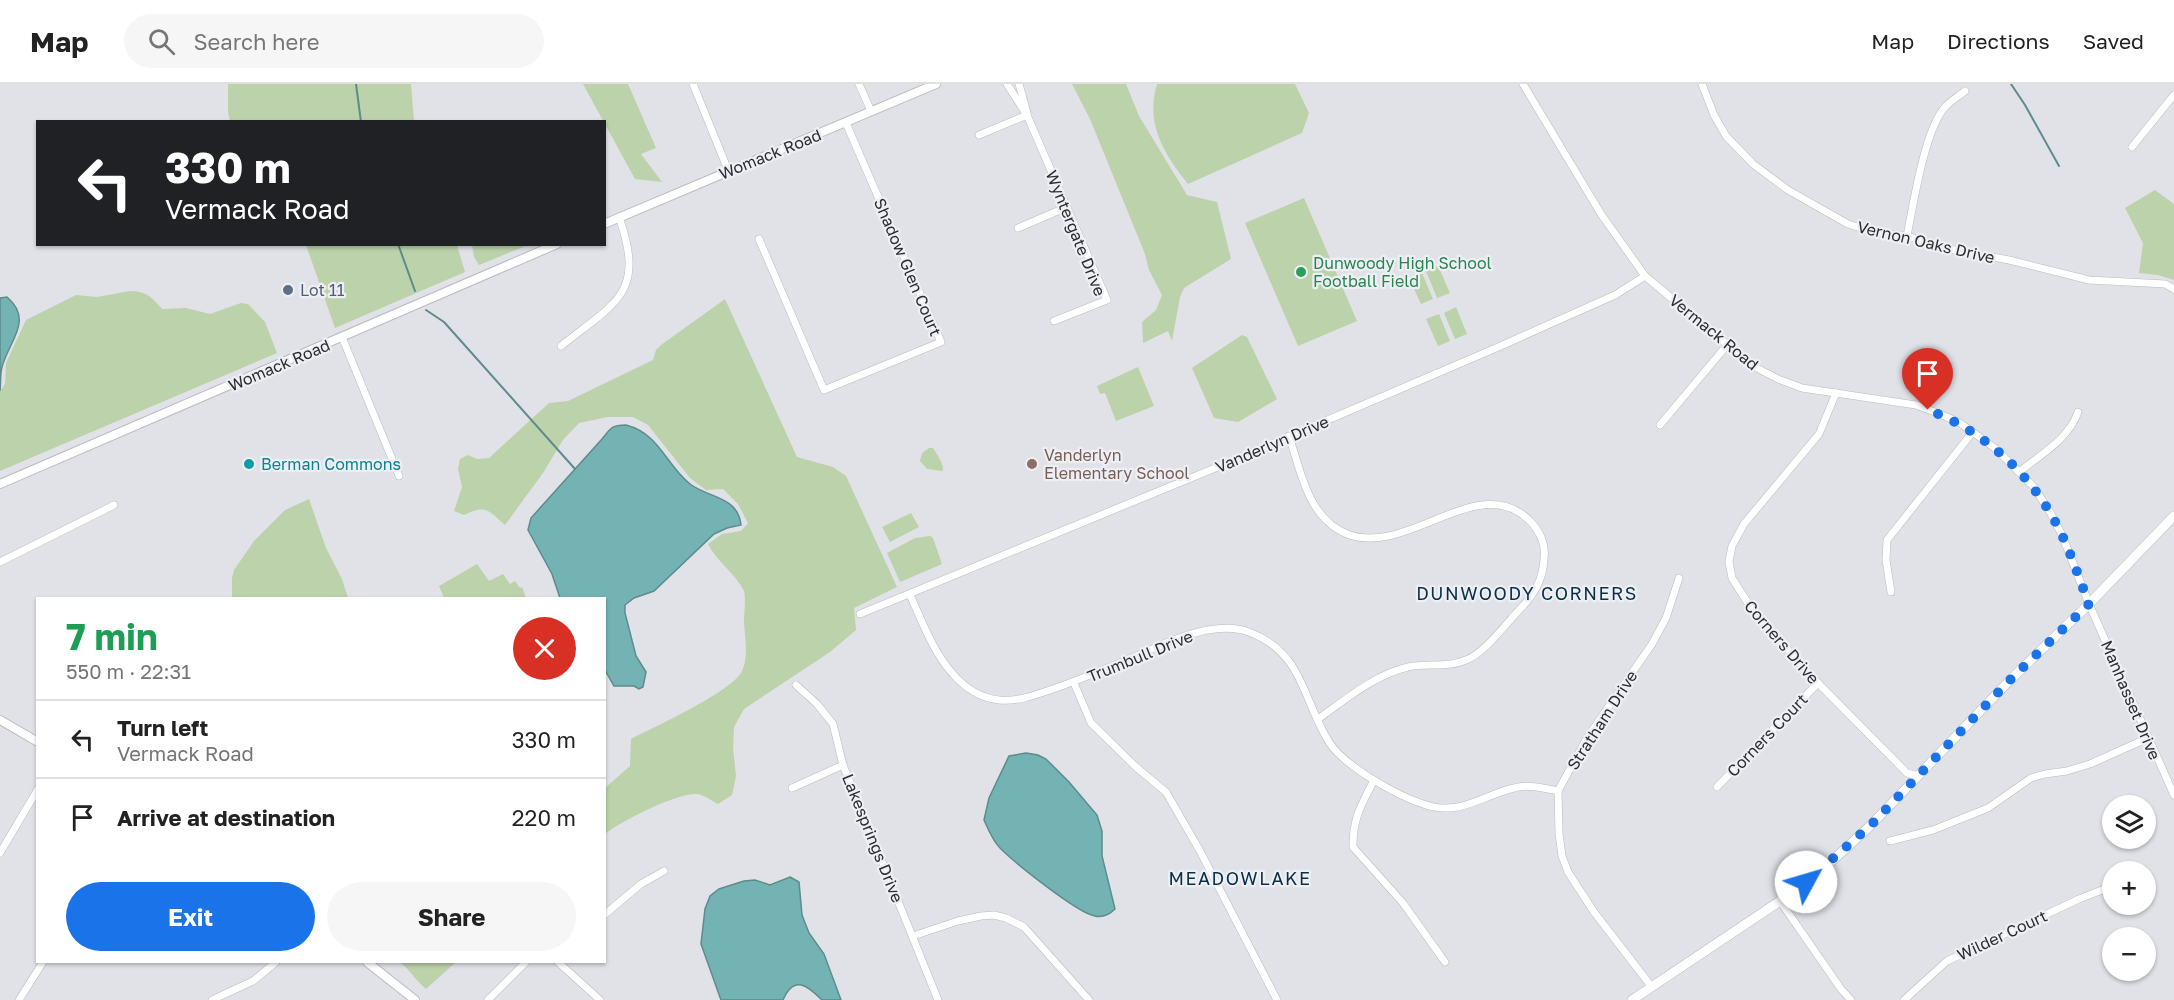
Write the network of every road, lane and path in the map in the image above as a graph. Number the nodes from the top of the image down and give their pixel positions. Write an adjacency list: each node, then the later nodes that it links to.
1 (693, 84): 15 (street)
2 (859, 84): 10 (street)
3 (936, 84): 10 (street, Womack Road)
4 (1007, 84): 11 (street, Wyntergate Drive)
5 (1019, 84): 11 (street, Wyntergate Drive)
6 (1523, 84): 23 (street, Vermack Road)
7 (1702, 84): 20 (street, Vernon Oaks Drive)
8 (1965, 91): 20 (street)
9 (2174, 96): 14 (street)
10 (872, 111): 12 (street, Womack Road)
11 (1027, 115): 13 (street); 16 (street, Wyntergate Drive)
12 (846, 123): 15 (street, Womack Road); 21 (street, Shadow Glen Court)
13 (979, 135)
14 (2132, 147)
15 (728, 170): 17 (street, Womack Road)
16 (1067, 207): 19 (street); 25 (street, Wyntergate Drive)
17 (619, 217): 18 (street, Womack Road); 28 (street)
18 (606, 223)
19 (1018, 228)
20 (1907, 236): 24 (street, Vernon Oaks Drive)
21 (759, 239)
22 (552, 246): 26 (street, Womack Road)
23 (1645, 276): 27 (street, Vermack Road); 33 (street, Vanderlyn Drive)
24 (2174, 289)
25 (1054, 321)
26 (342, 338): 35 (street); 36 (street, Womack Road)
27 (1728, 344): 29 (street, Vermack Road); 31 (street)
28 (561, 346)
29 (1836, 393): 32 (street, Vermack Road); 46 (street, Corners Drive)
30 (2078, 412): 34 (street)
31 (1660, 425)
32 (1972, 433): 34 (street, Vermack Road); 41 (street)
33 (1289, 436): 42 (street, Vanderlyn Drive); 48 (street)
34 (2019, 472): 43 (street, Vermack Road)
35 (399, 476)
36 (0, 484)
37 (114, 505): 39 (street)
38 (2174, 516): 43 (main road)
39 (0, 562)
40 (1679, 578): 57 (street, Stratham Drive)
41 (1891, 592)
42 (910, 595): 44 (street, Vanderlyn Drive); 45 (street, Trumbull Drive)
43 (2089, 604): 50 (street, Manhasset Drive); 53 (main road)
44 (860, 614)
45 (1074, 682): 48 (street, Trumbull Drive); 81 (street)
46 (1818, 683): 53 (street, Corners Drive); 55 (street, Corners Court)
47 (796, 685): 52 (street, Lakesprings Drive)
48 (1317, 719): 54 (street, Trumbull Drive)
49 (0, 720): 51 (street)
50 (2148, 738): 59 (street, Manhasset Drive); 60 (street)
51 (36, 741)
52 (843, 765): 56 (street); 66 (street, Lakesprings Drive)
53 (1918, 776): 64 (main road)
54 (1374, 780): 57 (street, Trumbull Drive); 67 (street)
55 (1717, 787)
56 (792, 788)
57 (1558, 791): 73 (street)
58 (36, 792): 61 (street)
59 (2174, 795)
60 (1890, 841)
61 (0, 854)
62 (664, 871): 65 (street)
63 (2102, 890): 84 (street, Wilder Court)
64 (1780, 901): 73 (main road); 83 (street)
65 (606, 913)
66 (913, 936): 79 (street, Lakesprings Drive); 80 (street)
67 (1445, 962)
68 (42, 963): 74 (street)
69 (275, 963): 75 (street)
70 (368, 963): 76 (street)
71 (525, 963): 77 (street)
72 (559, 963): 78 (street)
73 (1651, 986): 82 (main road)
74 (19, 1000)
75 (212, 1000)
76 (415, 1000)
77 (488, 1000)
78 (600, 1000)
79 (938, 1000)
80 (1089, 1000)
81 (1277, 1000)
82 (1632, 1000)
83 (1851, 1000)
84 (1904, 1000)

